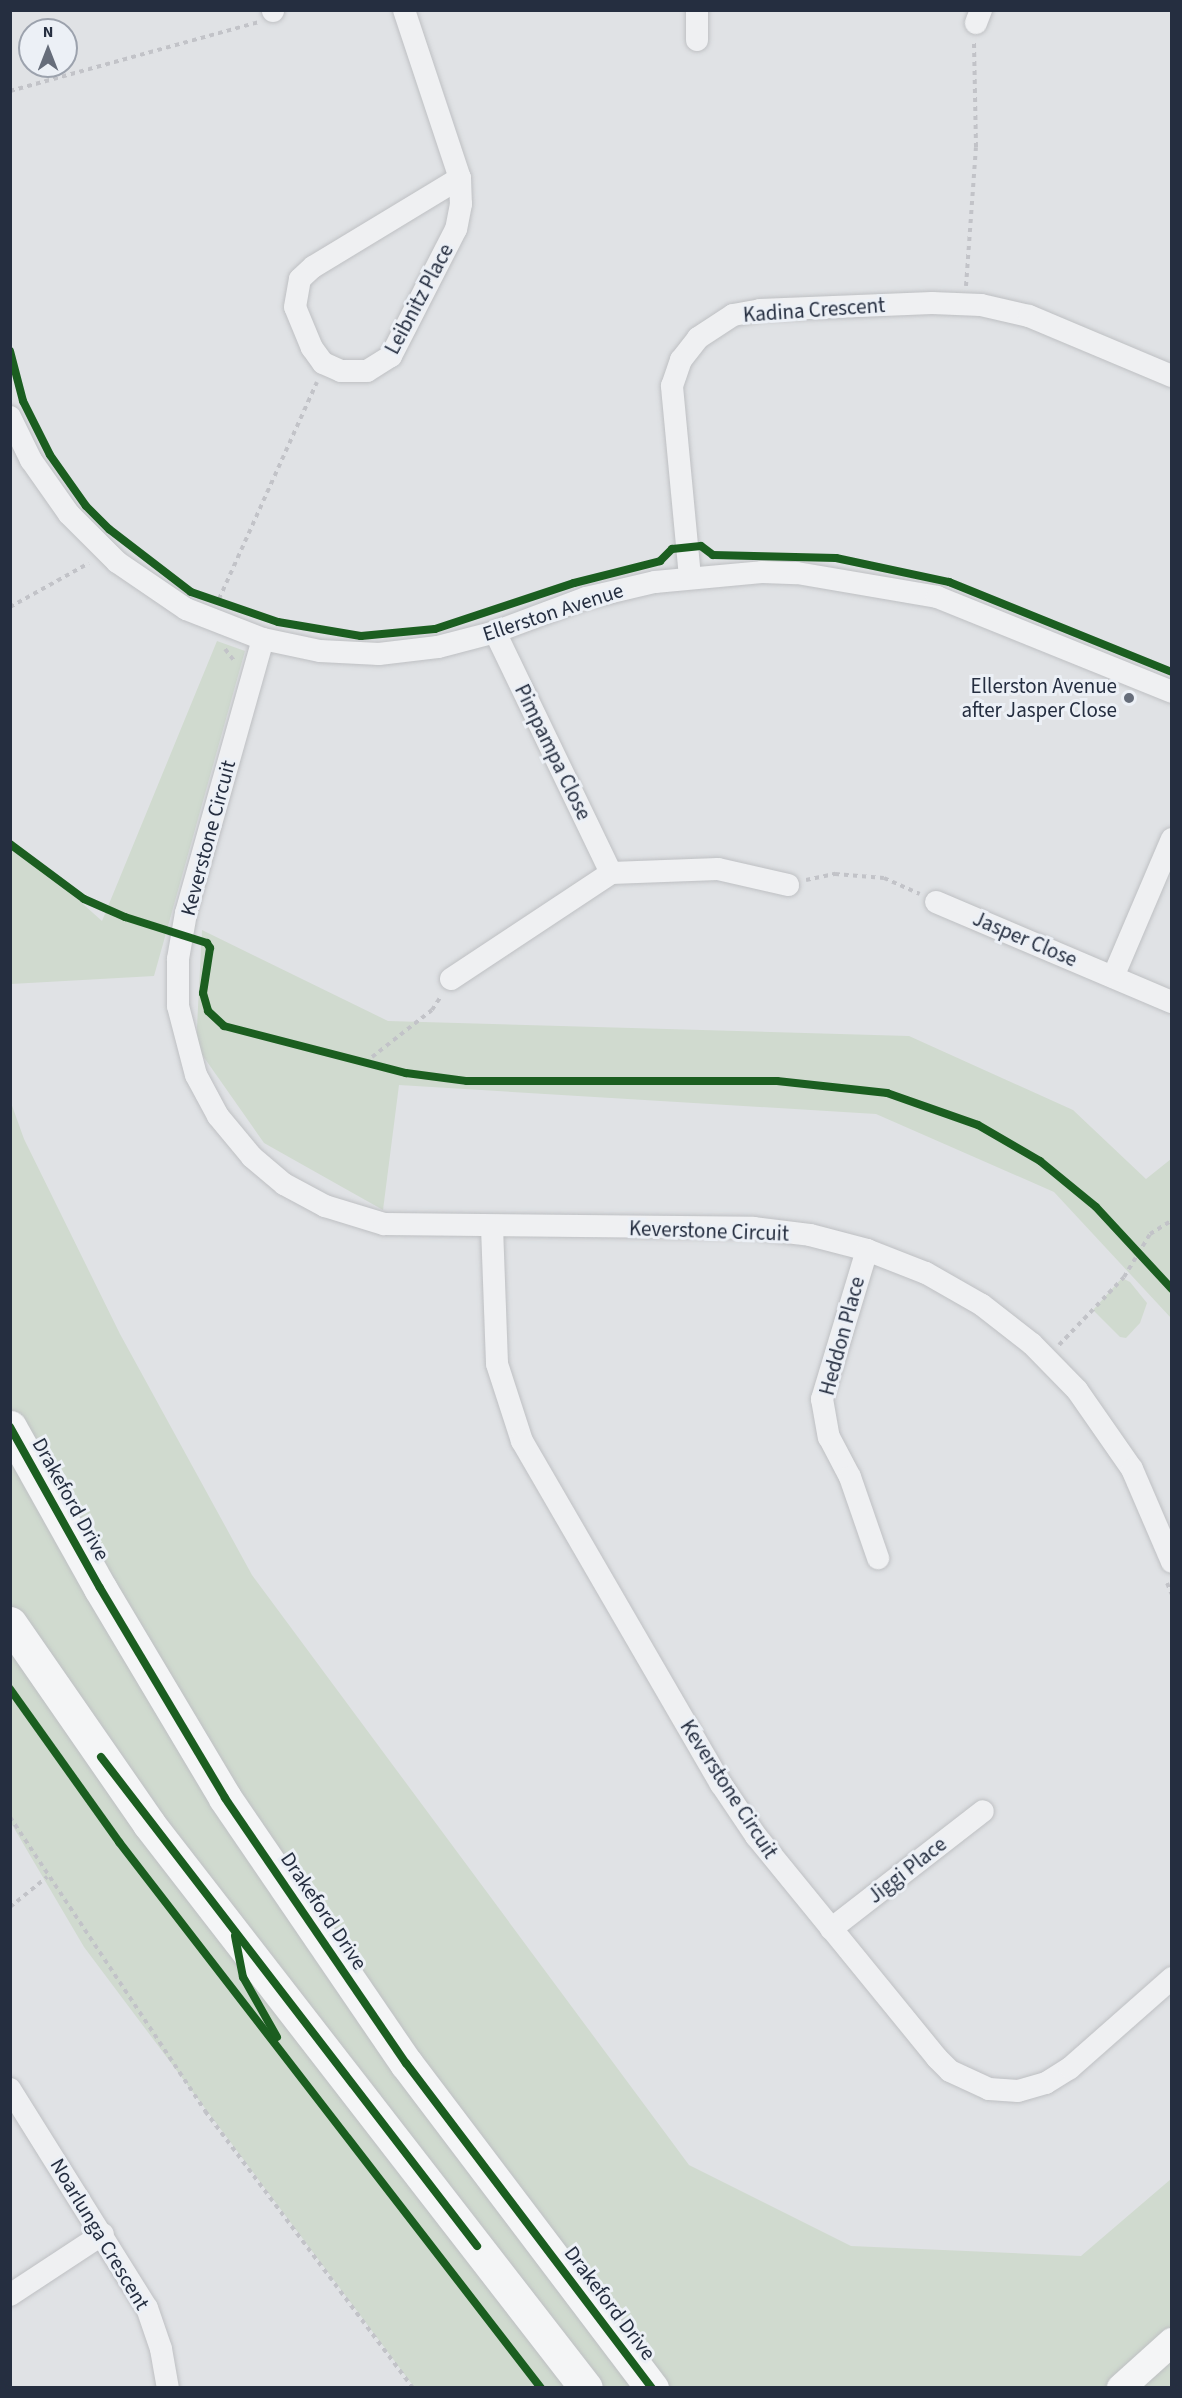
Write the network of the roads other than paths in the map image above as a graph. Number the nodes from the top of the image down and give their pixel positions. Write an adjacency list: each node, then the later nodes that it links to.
1 (404, 10): 4 (street, Leibnitz Place)
2 (697, 10): 3 (street)
3 (697, 40)
4 (460, 178): 4 (street, Leibnitz Place)
5 (1172, 376): 7 (street, Kadina Crescent)
6 (10, 417): 9 (street, Ellerston Avenue)
7 (690, 577): 8 (street, Ellerston Avenue); 10 (street, Ellerston Avenue)
8 (495, 632): 9 (street, Ellerston Avenue); 12 (street, Pimpampa Close)
9 (262, 639): 18 (street, Keverstone Circuit)
10 (1172, 692)
11 (1172, 838): 15 (street)
12 (611, 873): 13 (street); 16 (street)
13 (788, 885)
14 (936, 902): 15 (street, Jasper Close)
15 (1113, 977): 17 (street, Jasper Close)
16 (451, 979)
17 (1172, 1002)
18 (492, 1227): 19 (street, Keverstone Circuit); 26 (street, Keverstone Circuit)
19 (867, 1250): 21 (street, Heddon Place); 22 (street, Keverstone Circuit)
20 (10, 1427): 34 (highway, Drakeford Drive)
21 (879, 1558)
22 (1167, 1568)
23 (10, 1623): 24 (highway)
24 (21, 1650): 33 (highway)
25 (983, 1811): 26 (street, Jiggi Place)
26 (831, 1929): 27 (street, Keverstone Circuit)
27 (1172, 1978)
28 (10, 2089): 29 (street, Noarlunga Crescent)
29 (104, 2234): 30 (street); 32 (street, Noarlunga Crescent)
30 (10, 2295)
31 (1172, 2342): 35 (main road)
32 (168, 2388)
33 (586, 2388)
34 (652, 2388)
35 (1121, 2388)

